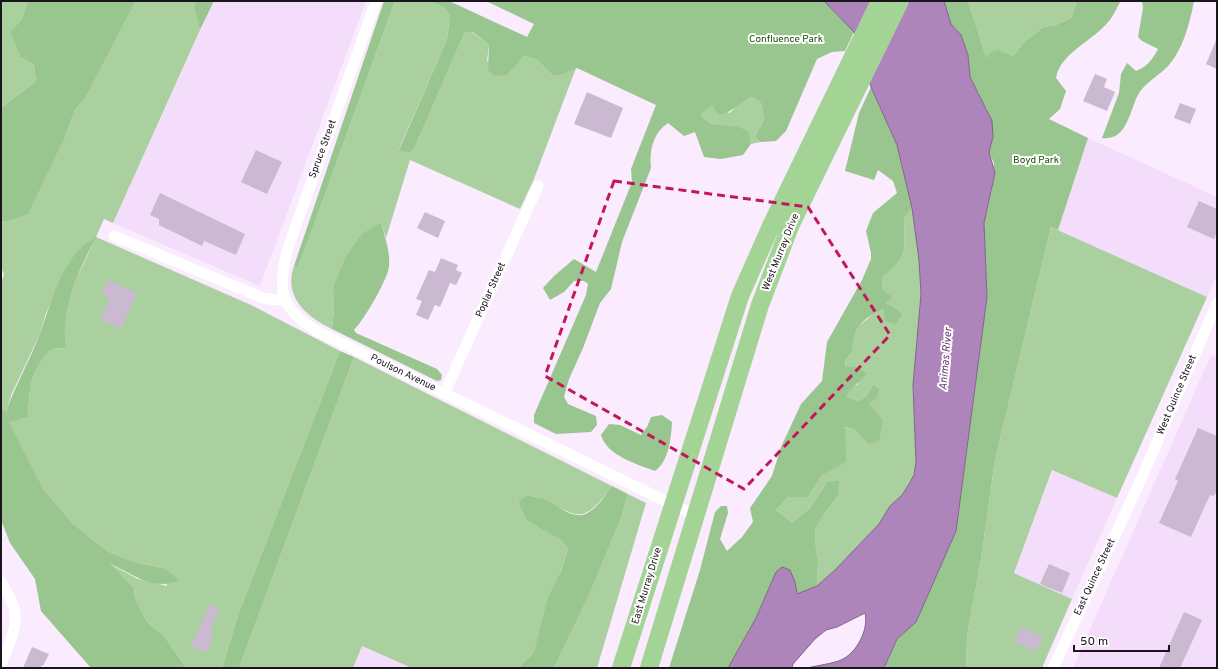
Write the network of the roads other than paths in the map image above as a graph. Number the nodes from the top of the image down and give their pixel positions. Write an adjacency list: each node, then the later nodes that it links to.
1 (376, 1): 6 (street, Spruce Street)
2 (880, 1): 10 (highway, West Murray Drive)
3 (900, 1): 11 (highway, West Murray Drive)
4 (538, 186): 8 (street, Poplar Street)
5 (114, 236): 6 (street)
6 (285, 299): 8 (street, Poulson Avenue)
7 (1217, 303): 9 (street, West Quince Street)
8 (444, 394): 10 (street, Poulson Avenue)
9 (1138, 486): 16 (street, East Quince Street)
10 (672, 505): 11 (street, Poulson Avenue); 14 (highway, East Murray Drive)
11 (696, 516): 15 (highway)
12 (1, 582): 13 (street)
13 (1, 664)
14 (621, 668)
15 (650, 668)
16 (1053, 668)

